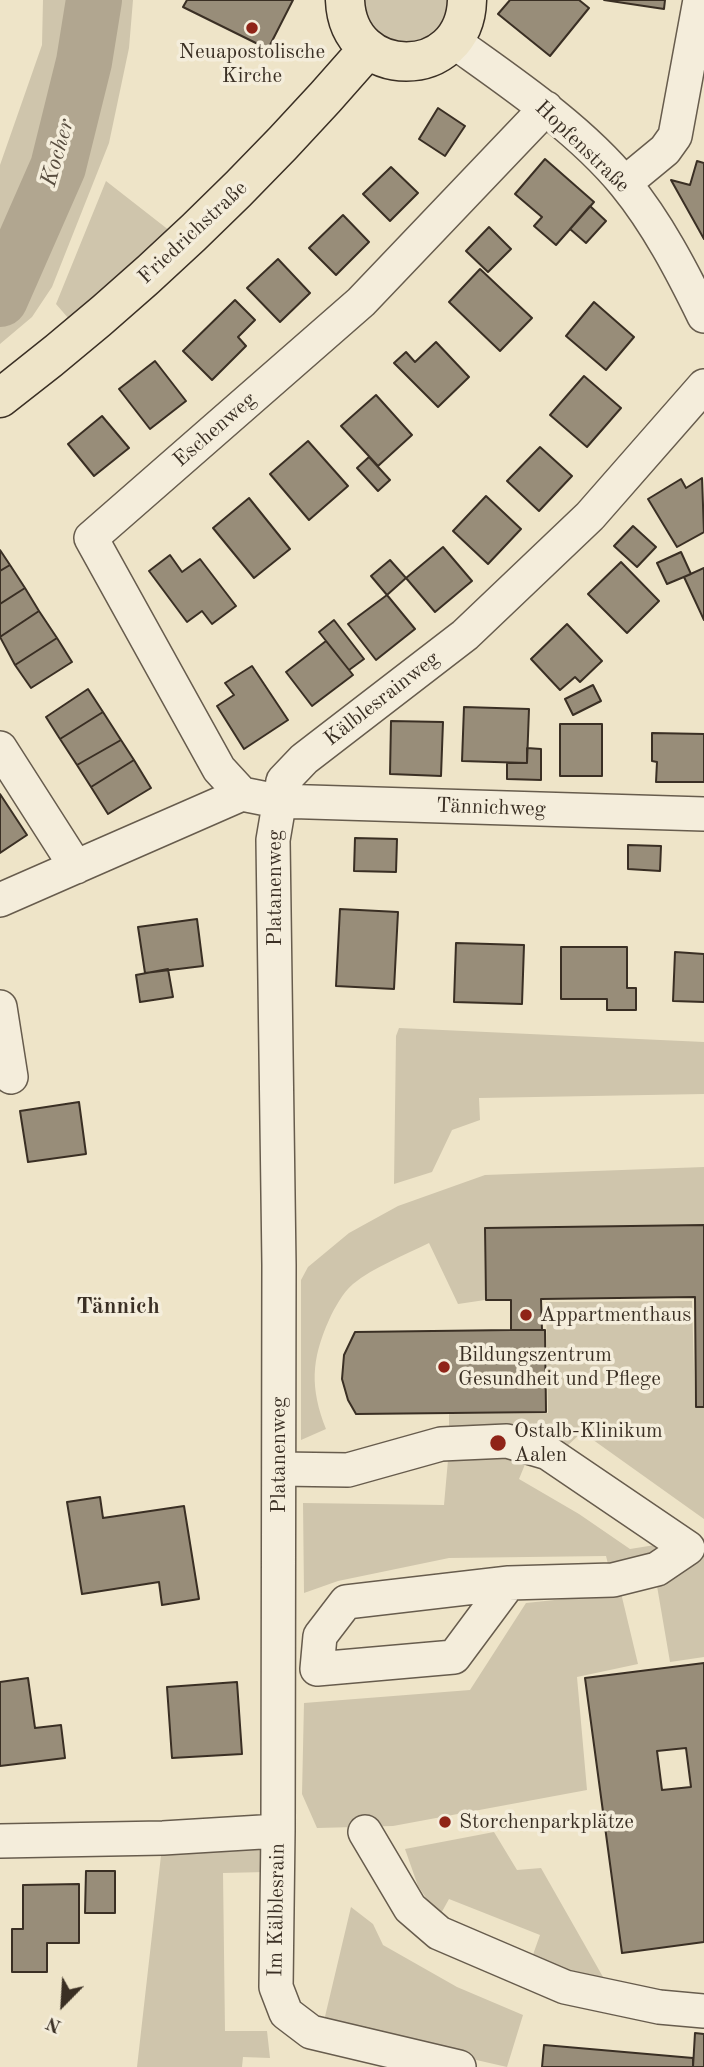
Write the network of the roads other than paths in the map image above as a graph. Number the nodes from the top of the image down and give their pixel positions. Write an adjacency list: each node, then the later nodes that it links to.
1 (345, 0): 5 (main road)
2 (467, 0): 4 (main road)
3 (700, 0): 7 (street)
4 (453, 41): 5 (main road); 6 (street, Hopfenstraße)
5 (368, 49): 10 (main road, Friedrichstraße)
6 (546, 108): 7 (street, Hopfenstraße); 12 (street, Eschenweg)
7 (625, 183): 8 (street, Hopfenstraße)
8 (704, 316)
9 (704, 386): 13 (street, Kälblesrainweg)
10 (0, 398)
11 (0, 747): 15 (street)
12 (242, 793): 13 (street); 15 (street)
13 (277, 801): 14 (street, Tännichweg); 19 (street, Platanenweg)
14 (704, 814)
15 (76, 867): 16 (street)
16 (0, 900)
17 (0, 1007): 18 (street)
18 (11, 1077)
19 (279, 1469): 20 (street); 21 (street, Platanenweg)
20 (509, 1583): 20 (street)
21 (278, 1831): 23 (street); 25 (street, Im Kälblesrain)
22 (365, 1832): 24 (street)
23 (0, 1841)
24 (704, 2011)
25 (459, 2067)

